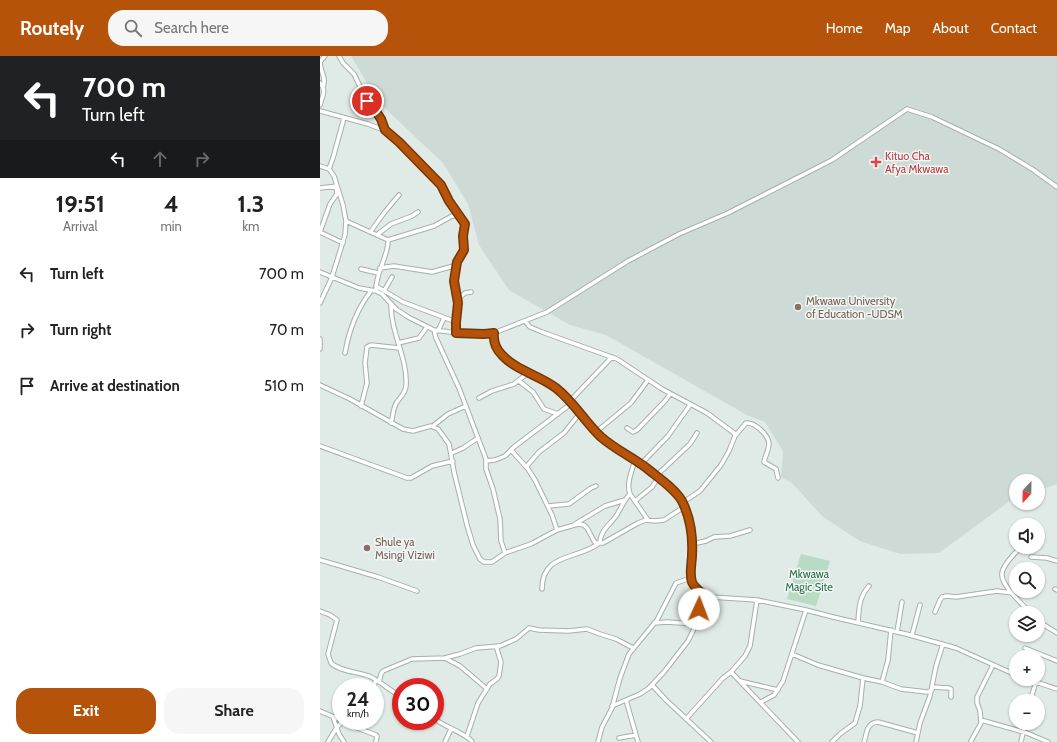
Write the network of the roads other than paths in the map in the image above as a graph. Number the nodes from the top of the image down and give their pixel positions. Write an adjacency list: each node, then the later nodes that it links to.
1 (325, 56): 4 (street)
2 (339, 56): 8 (street)
3 (320, 83): 4 (street)
4 (323, 87): 5 (street)
5 (320, 105)
6 (320, 111): 7 (street)
7 (344, 118): 8 (street); 10 (street)
8 (385, 130): 16 (street)
9 (320, 166): 10 (street)
10 (329, 169): 11 (street)
11 (337, 186): 13 (street); 17 (street); 19 (street)
12 (1057, 187): 38 (street)
13 (320, 188)
14 (399, 195): 18 (street)
15 (418, 212): 20 (street)
16 (459, 214): 21 (street); 23 (street)
17 (346, 221): 18 (street); 22 (street)
18 (371, 231): 20 (street)
19 (320, 232): 22 (street)
20 (378, 234): 21 (street)
21 (388, 240): 24 (street)
22 (343, 243): 28 (street)
23 (456, 265): 24 (street); 34 (street)
24 (380, 268): 27 (street)
25 (361, 269): 27 (street)
26 (320, 272): 28 (street)
27 (378, 273): 30 (street)
28 (332, 277): 31 (street); 35 (street)
29 (392, 277): 32 (street)
30 (376, 286): 31 (street); 32 (street)
31 (374, 291): 36 (street); 48 (street)
32 (384, 291): 37 (street)
33 (472, 292): 34 (street)
34 (458, 299): 39 (street)
35 (320, 303)
36 (390, 303): 40 (street); 45 (street)
37 (444, 318): 39 (street); 41 (street)
38 (525, 321): 43 (street); 49 (street)
39 (456, 322): 42 (street)
40 (427, 327): 41 (street); 45 (street)
41 (436, 331): 42 (street); 59 (street)
42 (456, 333): 43 (street)
43 (494, 333): 50 (street)
44 (320, 339): 47 (street)
45 (398, 343): 46 (street)
46 (399, 348): 58 (street); 62 (street)
47 (320, 349)
48 (345, 353)
49 (612, 357): 51 (street); 56 (street)
50 (528, 373): 52 (street); 56 (street)
51 (648, 380): 54 (street); 65 (street)
52 (519, 381): 55 (street); 61 (street)
53 (320, 385): 58 (street)
54 (670, 394): 57 (street); 64 (street)
55 (479, 398)
56 (571, 402): 60 (street); 61 (street)
57 (690, 405): 67 (street); 75 (street)
58 (361, 406): 62 (street)
59 (466, 406): 63 (street); 68 (street)
60 (580, 413): 65 (street); 76 (street)
61 (558, 414): 70 (street)
62 (391, 423): 63 (street)
63 (433, 426): 71 (street)
64 (627, 428)
65 (596, 432): 73 (street)
66 (697, 433): 77 (street)
67 (735, 436): 78 (street); 83 (street)
68 (478, 438): 71 (street); 72 (street)
69 (320, 446): 74 (street)
70 (511, 450): 72 (street); 76 (street)
71 (452, 453): 74 (street)
72 (486, 460): 91 (street)
73 (635, 460): 75 (street); 80 (street)
74 (453, 461): 91 (street)
75 (641, 464): 77 (street)
76 (526, 467): 84 (street)
77 (657, 477): 82 (street); 83 (street)
78 (778, 478)
79 (596, 486): 84 (street)
80 (630, 494): 81 (street); 82 (street)
81 (625, 500): 86 (street); 89 (street)
82 (635, 501): 85 (street)
83 (683, 505): 85 (street); 90 (street)
84 (548, 506): 87 (street)
85 (648, 520): 89 (street)
86 (574, 525): 87 (street); 89 (street)
87 (557, 530): 91 (street)
88 (750, 530): 90 (street)
89 (599, 543): 100 (street)
90 (692, 544): 98 (street)
91 (505, 553)
92 (1015, 554): 97 (street)
93 (1031, 557): 95 (street)
94 (320, 560): 102 (street)
95 (1057, 561)
96 (1009, 562): 101 (street)
97 (1009, 562)
98 (691, 578): 103 (street); 113 (street)
99 (869, 586): 114 (street)
100 (542, 589)
101 (1009, 589)
102 (416, 591)
103 (702, 593): 106 (street); 115 (street)
104 (1009, 593): 112 (street)
105 (1016, 598): 109 (street)
106 (757, 600): 110 (street); 129 (street)
107 (902, 602): 118 (street)
108 (920, 605): 120 (street)
109 (1024, 606)
110 (806, 610): 114 (street); 125 (street)
111 (320, 611): 131 (street)
112 (935, 612)
113 (654, 623): 115 (street); 123 (street)
114 (858, 623): 117 (street)
115 (695, 624): 136 (street)
116 (1045, 625): 119 (street)
117 (891, 630): 118 (street); 135 (street)
118 (897, 632): 120 (street)
119 (1057, 632)
120 (912, 635): 121 (street)
121 (944, 644): 128 (street); 140 (street)
122 (498, 646): 123 (street); 126 (street); 139 (street)
123 (633, 648): 147 (street)
124 (1025, 648): 127 (street)
125 (792, 654): 133 (street); 142 (street)
126 (445, 658): 132 (street); 139 (street)
127 (1057, 661)
128 (993, 665): 130 (street); 151 (street)
129 (731, 672): 134 (street); 150 (street)
130 (1009, 672)
131 (372, 678)
132 (379, 678)
133 (863, 678): 135 (street); 172 (street)
134 (740, 681): 142 (street); 146 (street)
135 (882, 682): 140 (street)
136 (652, 685): 145 (street); 150 (street)
137 (1045, 685): 141 (street)
138 (384, 686): 143 (street)
139 (487, 689): 160 (street)
140 (932, 689): 144 (street); 158 (street)
141 (1057, 689)
142 (778, 690): 146 (street)
143 (392, 692)
144 (951, 697)
145 (626, 700): 147 (street); 159 (street)
146 (761, 702): 171 (street)
147 (612, 706): 168 (street)
148 (320, 710): 149 (street)
149 (332, 716)
150 (686, 719): 170 (street)
151 (981, 720): 157 (street); 162 (street)
152 (444, 725): 153 (street)
153 (451, 729): 160 (street); 166 (street)
154 (335, 730): 163 (street)
155 (338, 730): 164 (street)
156 (364, 730): 165 (street)
157 (1023, 732): 175 (street); 176 (street)
158 (918, 733): 173 (street); 174 (street)
159 (636, 735): 161 (street); 169 (street)
160 (467, 736): 167 (street)
161 (619, 738)
162 (971, 741)
163 (328, 742)
164 (344, 742)
165 (376, 742)
166 (444, 742)
167 (472, 742)
168 (598, 742)
169 (638, 742)
170 (711, 742)
171 (798, 742)
172 (832, 742)
173 (864, 742)
174 (916, 742)
175 (1021, 742)
176 (1048, 742)

